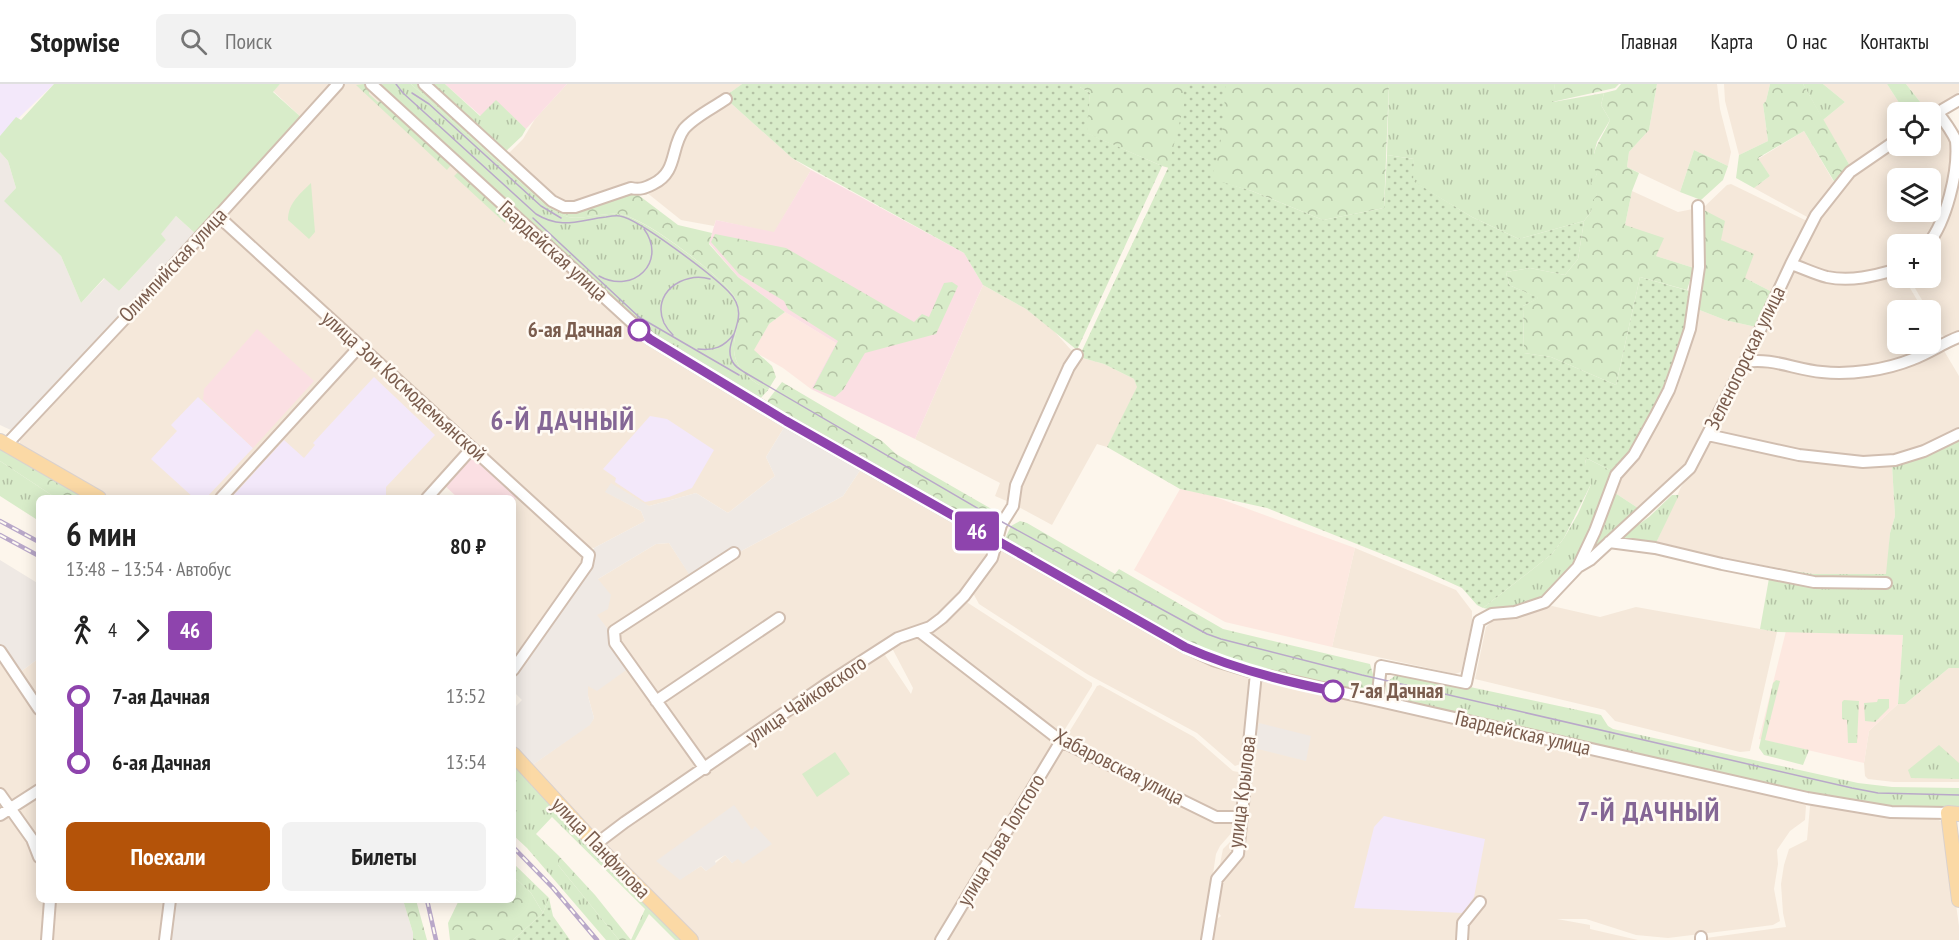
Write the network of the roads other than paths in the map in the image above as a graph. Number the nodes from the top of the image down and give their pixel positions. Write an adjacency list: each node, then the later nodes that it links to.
1 (338, 84): 10 (street, Олимпийская улица)
2 (372, 84): 25 (street, Гвардейская улица)
3 (424, 84): 4 (street)
4 (726, 99)
5 (1959, 100): 6 (street)
6 (1941, 111)
7 (1941, 121): 11 (street)
8 (1887, 146): 12 (street, Зеленогорская улица)
9 (1698, 206): 28 (street)
10 (218, 216): 15 (street, улица Зои Космодемьянской); 20 (street, Олимпийская улица)
11 (1935, 234)
12 (1791, 264): 13 (street); 17 (street, Зеленогорская улица)
13 (1887, 272)
14 (1959, 337): 17 (street)
15 (360, 346): 21 (street, улица Зои Космодемьянской); 23 (street)
16 (1077, 355): 25 (street, улица Чайковского)
17 (1745, 362): 19 (street, Зеленогорская улица)
18 (1959, 434): 19 (street)
19 (1708, 435): 26 (street, Зеленогорская улица)
20 (3, 442): 22 (main road)
21 (472, 448): 24 (street); 33 (street, улица Зои Космодемьянской)
22 (94, 495)
23 (224, 495)
24 (430, 495)
25 (996, 542): 31 (street, улица Чайковского); 34 (street, Гвардейская улица)
26 (1609, 542): 28 (street, Зеленогорская улица); 29 (street)
27 (734, 553): 36 (street)
28 (1578, 567): 35 (street)
29 (1886, 583)
30 (779, 618): 36 (street)
31 (920, 632): 38 (street, Хабаровская улица); 40 (street, улица Чайковского)
32 (0, 651): 37 (street)
33 (516, 666)
34 (1256, 673): 35 (street, Гвардейская улица); 46 (street, улица Крылова)
35 (1377, 700): 44 (street, Гвардейская улица)
36 (656, 701): 40 (street)
37 (36, 705)
38 (1061, 741): 46 (street, Хабаровская улица); 56 (street, улица Льва Толстого)
39 (516, 757): 47 (main road, улица Панфилова)
40 (705, 769): 47 (street, улица Чайковского)
41 (36, 792): 43 (street)
42 (0, 794): 43 (street)
43 (10, 808): 45 (street); 48 (street)
44 (1953, 813): 49 (main road)
45 (0, 815)
46 (1241, 817): 57 (street, улица Крылова)
47 (596, 844): 55 (main road, улица Панфилова)
48 (36, 849)
49 (1959, 900)
50 (1480, 902): 58 (street)
51 (50, 903): 53 (street)
52 (170, 903): 54 (street)
53 (46, 940)
54 (165, 940)
55 (692, 940)
56 (941, 940)
57 (1207, 940)
58 (1462, 940)

